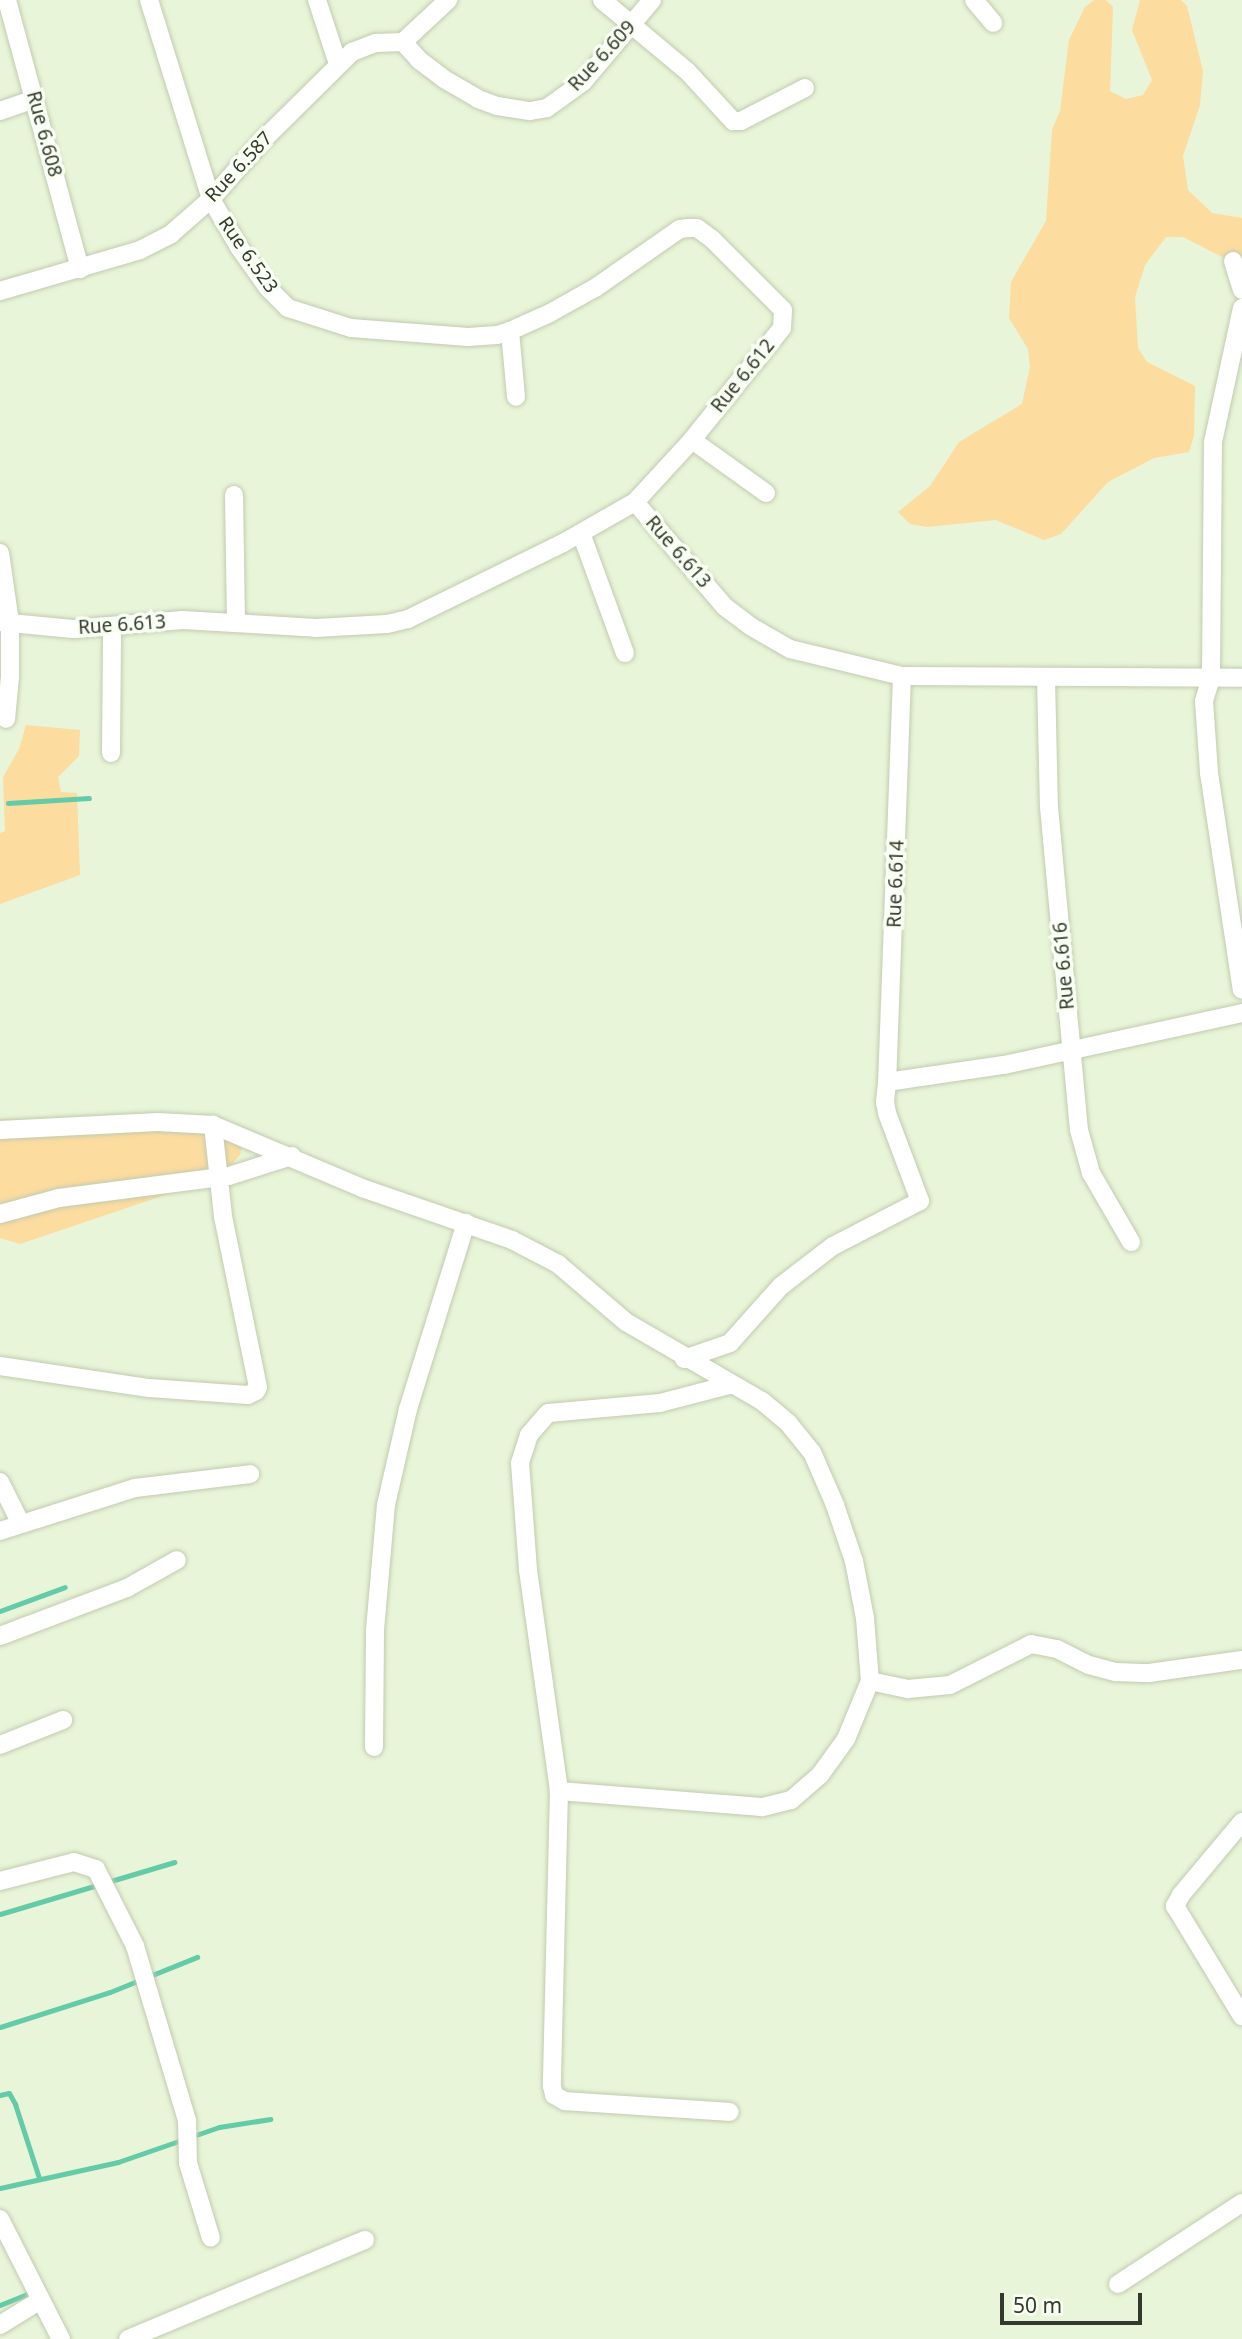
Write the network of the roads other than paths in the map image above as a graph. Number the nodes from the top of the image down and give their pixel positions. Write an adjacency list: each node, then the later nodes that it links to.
1 (7, 0): 13 (street, Rue 6.608)
2 (149, 0): 15 (street, Rue 6.523)
3 (317, 0): 11 (street)
4 (448, 0): 10 (street)
5 (601, 0): 9 (street)
6 (652, 0): 9 (street, Rue 6.609)
7 (974, 0): 8 (street)
8 (992, 23)
9 (631, 26): 10 (street, Rue 6.609); 12 (street)
10 (403, 42): 11 (street, Rue 6.587)
11 (338, 64): 15 (street, Rue 6.587)
12 (805, 88)
13 (34, 99): 14 (street); 18 (street, Rue 6.608)
14 (0, 111)
15 (211, 199): 18 (street, Rue 6.587); 22 (street, Rue 6.523)
16 (688, 228): 22 (street, Rue 6.523); 24 (street, Rue 6.612)
17 (1233, 261): 19 (street)
18 (80, 269): 20 (street, Rue 6.587)
19 (1242, 290)
20 (0, 291)
21 (1242, 307): 36 (street)
22 (509, 331): 23 (street)
23 (516, 397)
24 (692, 440): 25 (street); 27 (street, Rue 6.612)
25 (766, 493)
26 (234, 495): 31 (street)
27 (635, 502): 28 (street, Rue 6.613); 34 (street, Rue 6.613)
28 (581, 533): 31 (street, Rue 6.613); 33 (street)
29 (0, 553): 30 (street)
30 (5, 622): 32 (street, Rue 6.613); 38 (street)
31 (236, 622): 32 (street, Rue 6.613)
32 (112, 627): 39 (street)
33 (625, 653)
34 (902, 676): 35 (street, Rue 6.613); 43 (street, Rue 6.614)
35 (1046, 678): 36 (street, Rue 6.613); 42 (street, Rue 6.616)
36 (1211, 678): 37 (street, Rue 6.613); 40 (street)
37 (1242, 678)
38 (6, 719)
39 (111, 753)
40 (1242, 990)
41 (1242, 1013): 42 (street)
42 (1070, 1050): 43 (street); 50 (street, Rue 6.616)
43 (892, 1081): 51 (street, Rue 6.614)
44 (213, 1125): 45 (street); 46 (street); 47 (street)
45 (0, 1130)
46 (292, 1156): 47 (street); 49 (street)
47 (219, 1178): 48 (street); 52 (street)
48 (0, 1214)
49 (466, 1223): 51 (street); 64 (street)
50 (1130, 1242)
51 (684, 1359): 53 (street)
52 (0, 1366)
53 (729, 1385): 61 (street); 65 (street)
54 (250, 1474): 56 (street)
55 (0, 1482): 56 (street)
56 (22, 1524): 57 (street)
57 (0, 1531)
58 (177, 1560): 59 (street)
59 (0, 1636)
60 (1242, 1660): 61 (street)
61 (870, 1681): 65 (street)
62 (63, 1720): 63 (street)
63 (0, 1745)
64 (374, 1747)
65 (559, 1791): 69 (street)
66 (1242, 1822): 68 (street)
67 (0, 1881): 72 (street)
68 (1242, 2016)
69 (730, 2112)
70 (1242, 2203): 74 (street)
71 (0, 2219): 75 (street)
72 (211, 2238)
73 (365, 2240): 78 (street)
74 (1118, 2284)
75 (39, 2301): 76 (street); 77 (street)
76 (0, 2325)
77 (61, 2339)
78 (128, 2339)

